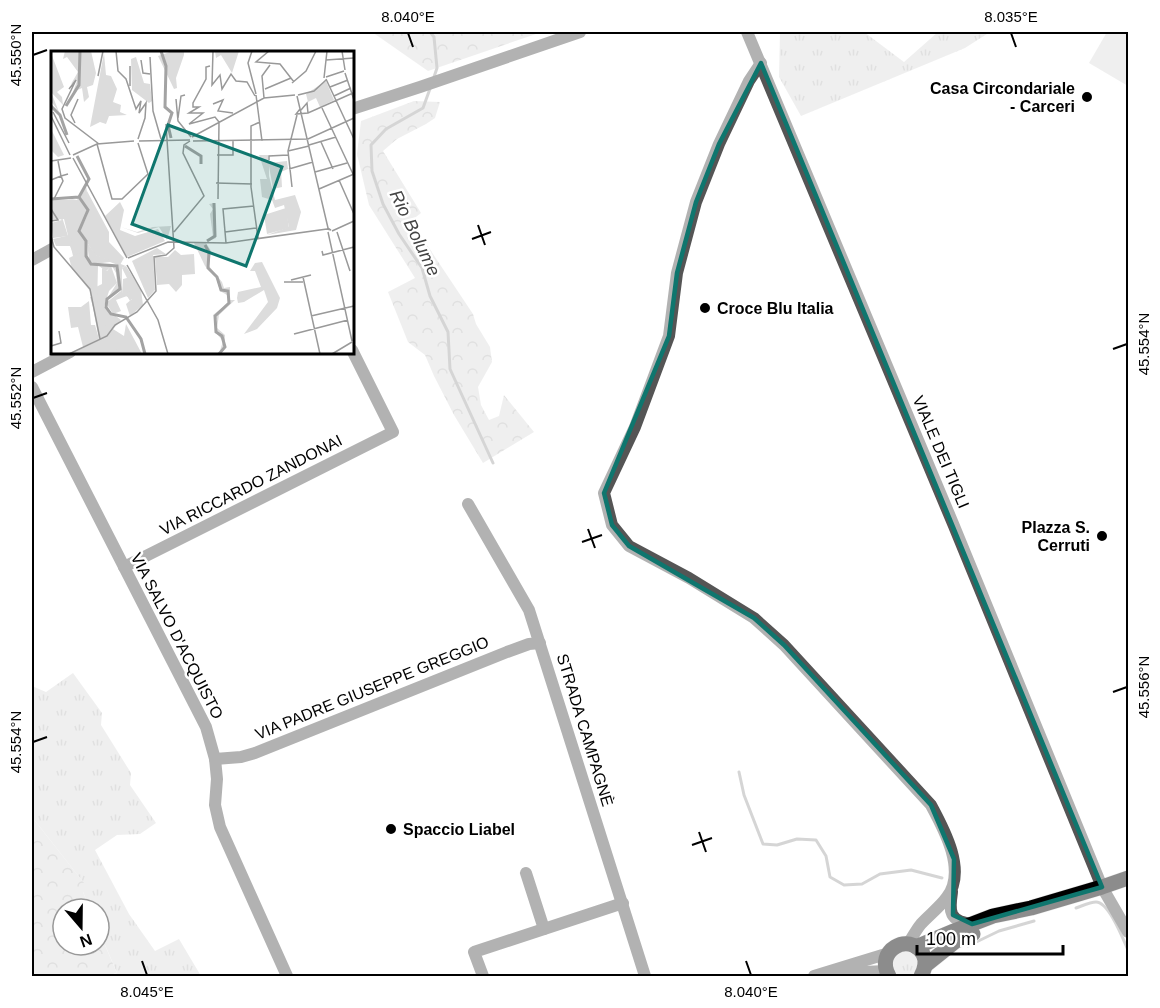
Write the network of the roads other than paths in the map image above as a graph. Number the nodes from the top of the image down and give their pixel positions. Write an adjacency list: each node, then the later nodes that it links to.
1 (580, 32): 4 (street)
2 (747, 32): 3 (street, VIALE DEI TIGLI)
3 (761, 63): 17 (street, VIALE DEI TIGLI); 18 (street)
4 (354, 108)
5 (51, 250): 6 (street)
6 (32, 260)
7 (66, 354): 9 (street)
8 (354, 354): 12 (street, VIA RICCARDO ZANDONAI)
9 (32, 372)
10 (32, 387): 12 (street, VIA SALVO D'ACQUISTO)
11 (468, 504): 13 (street, STRADA CAMPAGNÈ)
12 (124, 567): 14 (street, VIA SALVO D'ACQUISTO)
13 (540, 643): 14 (street, VIA PADRE GIUSEPPE GREGGIO); 19 (street, STRADA CAMPAGNÈ)
14 (215, 759): 29 (street, VIA SALVO D'ACQUISTO)
15 (526, 873): 22 (street)
16 (1128, 878): 17 (main road)
17 (1102, 887): 20 (main road); 23 (street, VIALE DEI TIGLI)
18 (952, 888): 21 (street); 24 (street)
19 (623, 903): 22 (street); 31 (street, STRADA CAMPAGNÈ)
20 (1031, 908): 21 (main road); 26 (main road)
21 (972, 924): 24 (main road)
22 (544, 929): 30 (street)
23 (1128, 932)
24 (912, 946): 25 (main road); 26 (main road)
25 (888, 953): 28 (main road); 32 (street)
26 (923, 971)
27 (844, 973): 28 (street); 32 (street); 33 (street)
28 (888, 974)
29 (287, 976)
30 (483, 976)
31 (645, 976)
32 (817, 976)
33 (857, 976)

